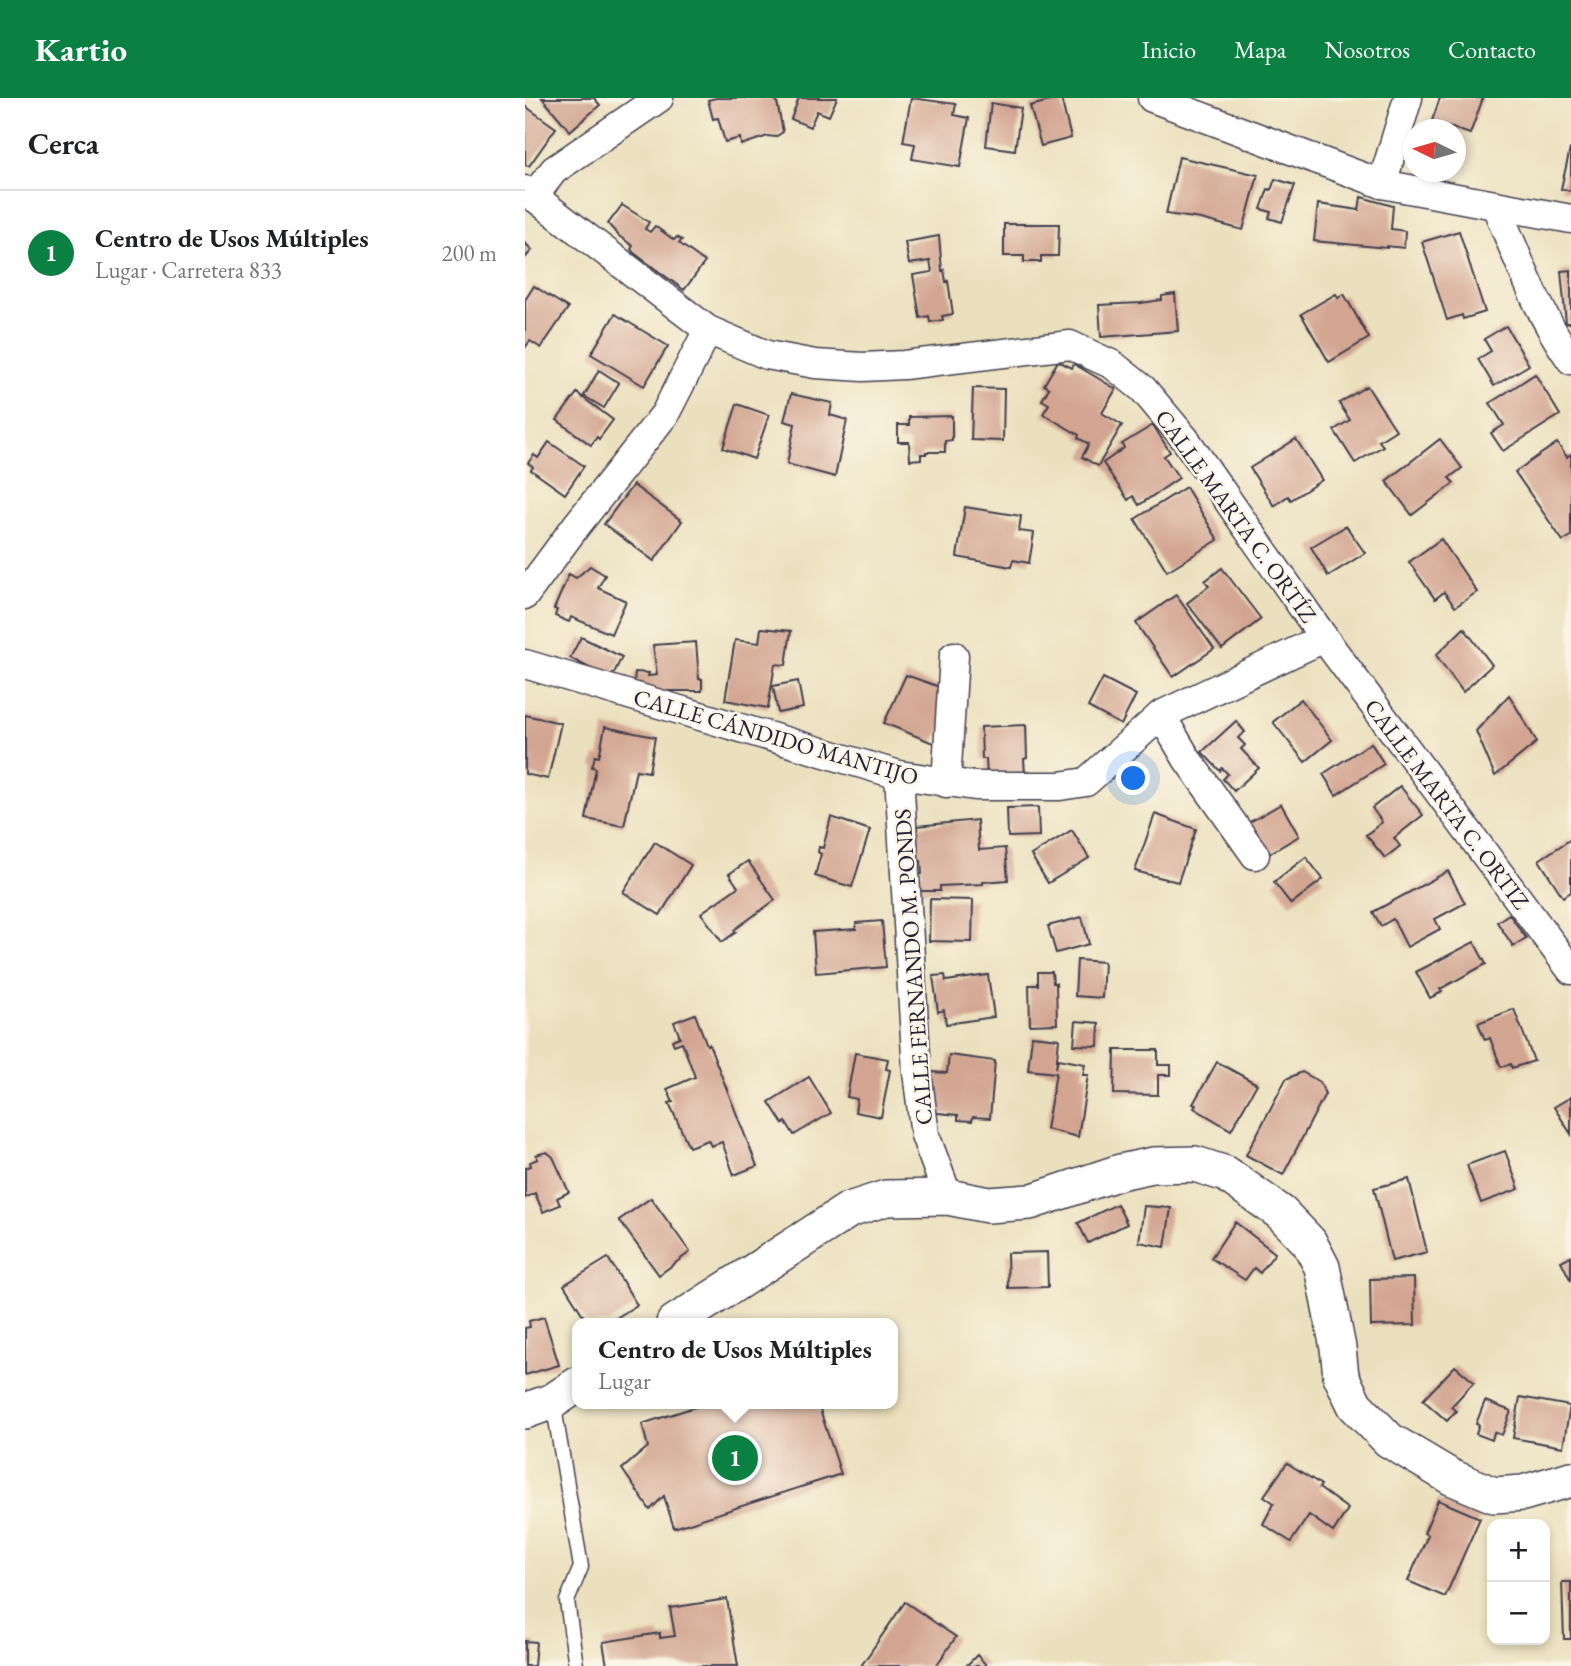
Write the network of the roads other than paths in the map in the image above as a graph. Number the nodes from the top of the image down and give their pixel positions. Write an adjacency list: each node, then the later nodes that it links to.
1 (659, 98): 5 (street)
2 (1152, 98): 4 (street)
3 (1408, 98): 4 (street)
4 (1382, 184): 6 (street)
5 (529, 193): 8 (street)
6 (1496, 206): 7 (street); 9 (street)
7 (1571, 219)
8 (708, 330): 10 (street); 11 (street, CALLE MARTA C. ORTÍZ)
9 (1571, 360)
10 (525, 595)
11 (1324, 638): 14 (street, CALLE CÁNDIDO MANTIJO); 18 (street, CALLE MARTA C. ORTIZ)
12 (954, 656): 16 (street)
13 (525, 664): 15 (street, CALLE CÁNDIDO MANTIJO)
14 (1161, 715): 16 (street, CALLE CÁNDIDO MANTIJO); 17 (street)
15 (899, 775): 16 (street, CALLE CÁNDIDO MANTIJO); 19 (street, CALLE FERNANDO M. PONDS)
16 (946, 783)
17 (1255, 855)
18 (1571, 970)
19 (948, 1197): 20 (street); 22 (street)
20 (682, 1318)
21 (552, 1399): 23 (lane)
22 (1571, 1479)
23 (576, 1666)

